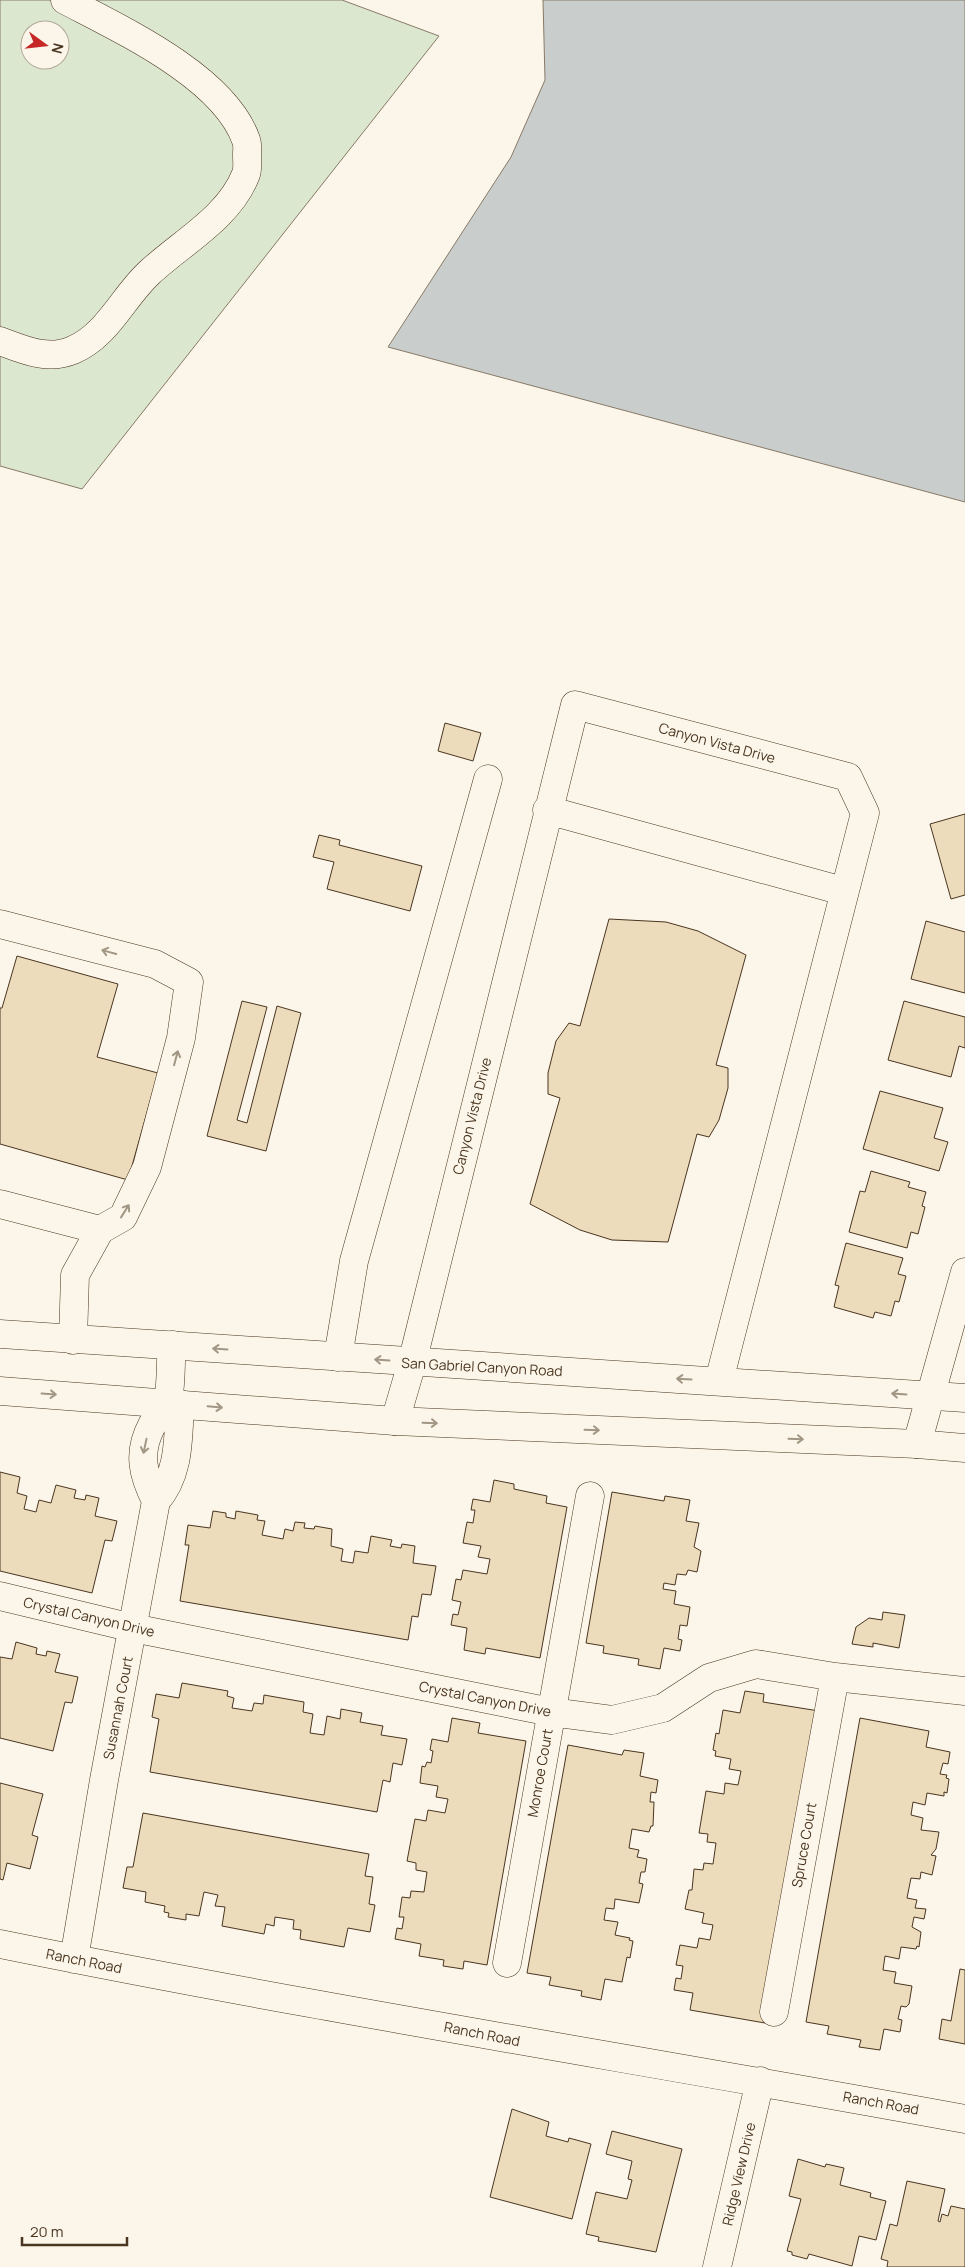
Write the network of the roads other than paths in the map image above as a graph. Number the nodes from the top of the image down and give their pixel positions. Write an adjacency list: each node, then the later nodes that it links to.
1 (65, 0): 2 (street)
2 (0, 341)
3 (488, 779): 13 (street)
4 (547, 810): 5 (street); 5 (street, Canyon Vista Drive); 14 (street, Canyon Vista Drive)
5 (843, 891): 15 (street, Canyon Vista Drive)
6 (0, 924): 8 (street, one-way to 6)
7 (0, 1204): 8 (street)
8 (100, 1230): 11 (street)
9 (965, 1272): 17 (street)
10 (0, 1334): 11 (street, San Gabriel Canyon Road)
11 (73, 1340): 12 (street, San Gabriel Canyon Road)
12 (172, 1346): 13 (street, San Gabriel Canyon Road, one-way to 12); 19 (street, Susannah Court)
13 (338, 1357): 14 (street, San Gabriel Canyon Road, one-way to 13)
14 (412, 1363): 15 (street, San Gabriel Canyon Road, one-way to 14); 20 (street, Canyon Vista Drive)
15 (719, 1381): 17 (street, San Gabriel Canyon Road, one-way to 15)
16 (0, 1390): 19 (street, one-way to 19)
17 (930, 1396): 18 (street, San Gabriel Canyon Road); 21 (street)
18 (965, 1398)
19 (173, 1404): 20 (street, one-way to 20); 25 (street, Susannah Court)
20 (395, 1421): 21 (street, one-way to 21)
21 (917, 1444): 22 (street)
22 (965, 1448)
23 (590, 1496): 28 (street, Monroe Court)
24 (0, 1596): 25 (street, Crystal Canyon Drive)
25 (133, 1628): 28 (street, Crystal Canyon Drive); 30 (street, Susannah Court)
26 (835, 1677): 27 (street, Crystal Canyon Drive); 28 (street, Crystal Canyon Drive); 32 (street, Spruce Court)
27 (965, 1691)
28 (551, 1712): 31 (street, Monroe Court)
29 (0, 1944): 30 (street, Ranch Road)
30 (74, 1959): 33 (street, Ranch Road)
31 (507, 1963)
32 (774, 2012)
33 (760, 2081): 34 (street, Ranch Road); 35 (street, Ridge View Drive)
34 (965, 2119)
35 (717, 2267)

